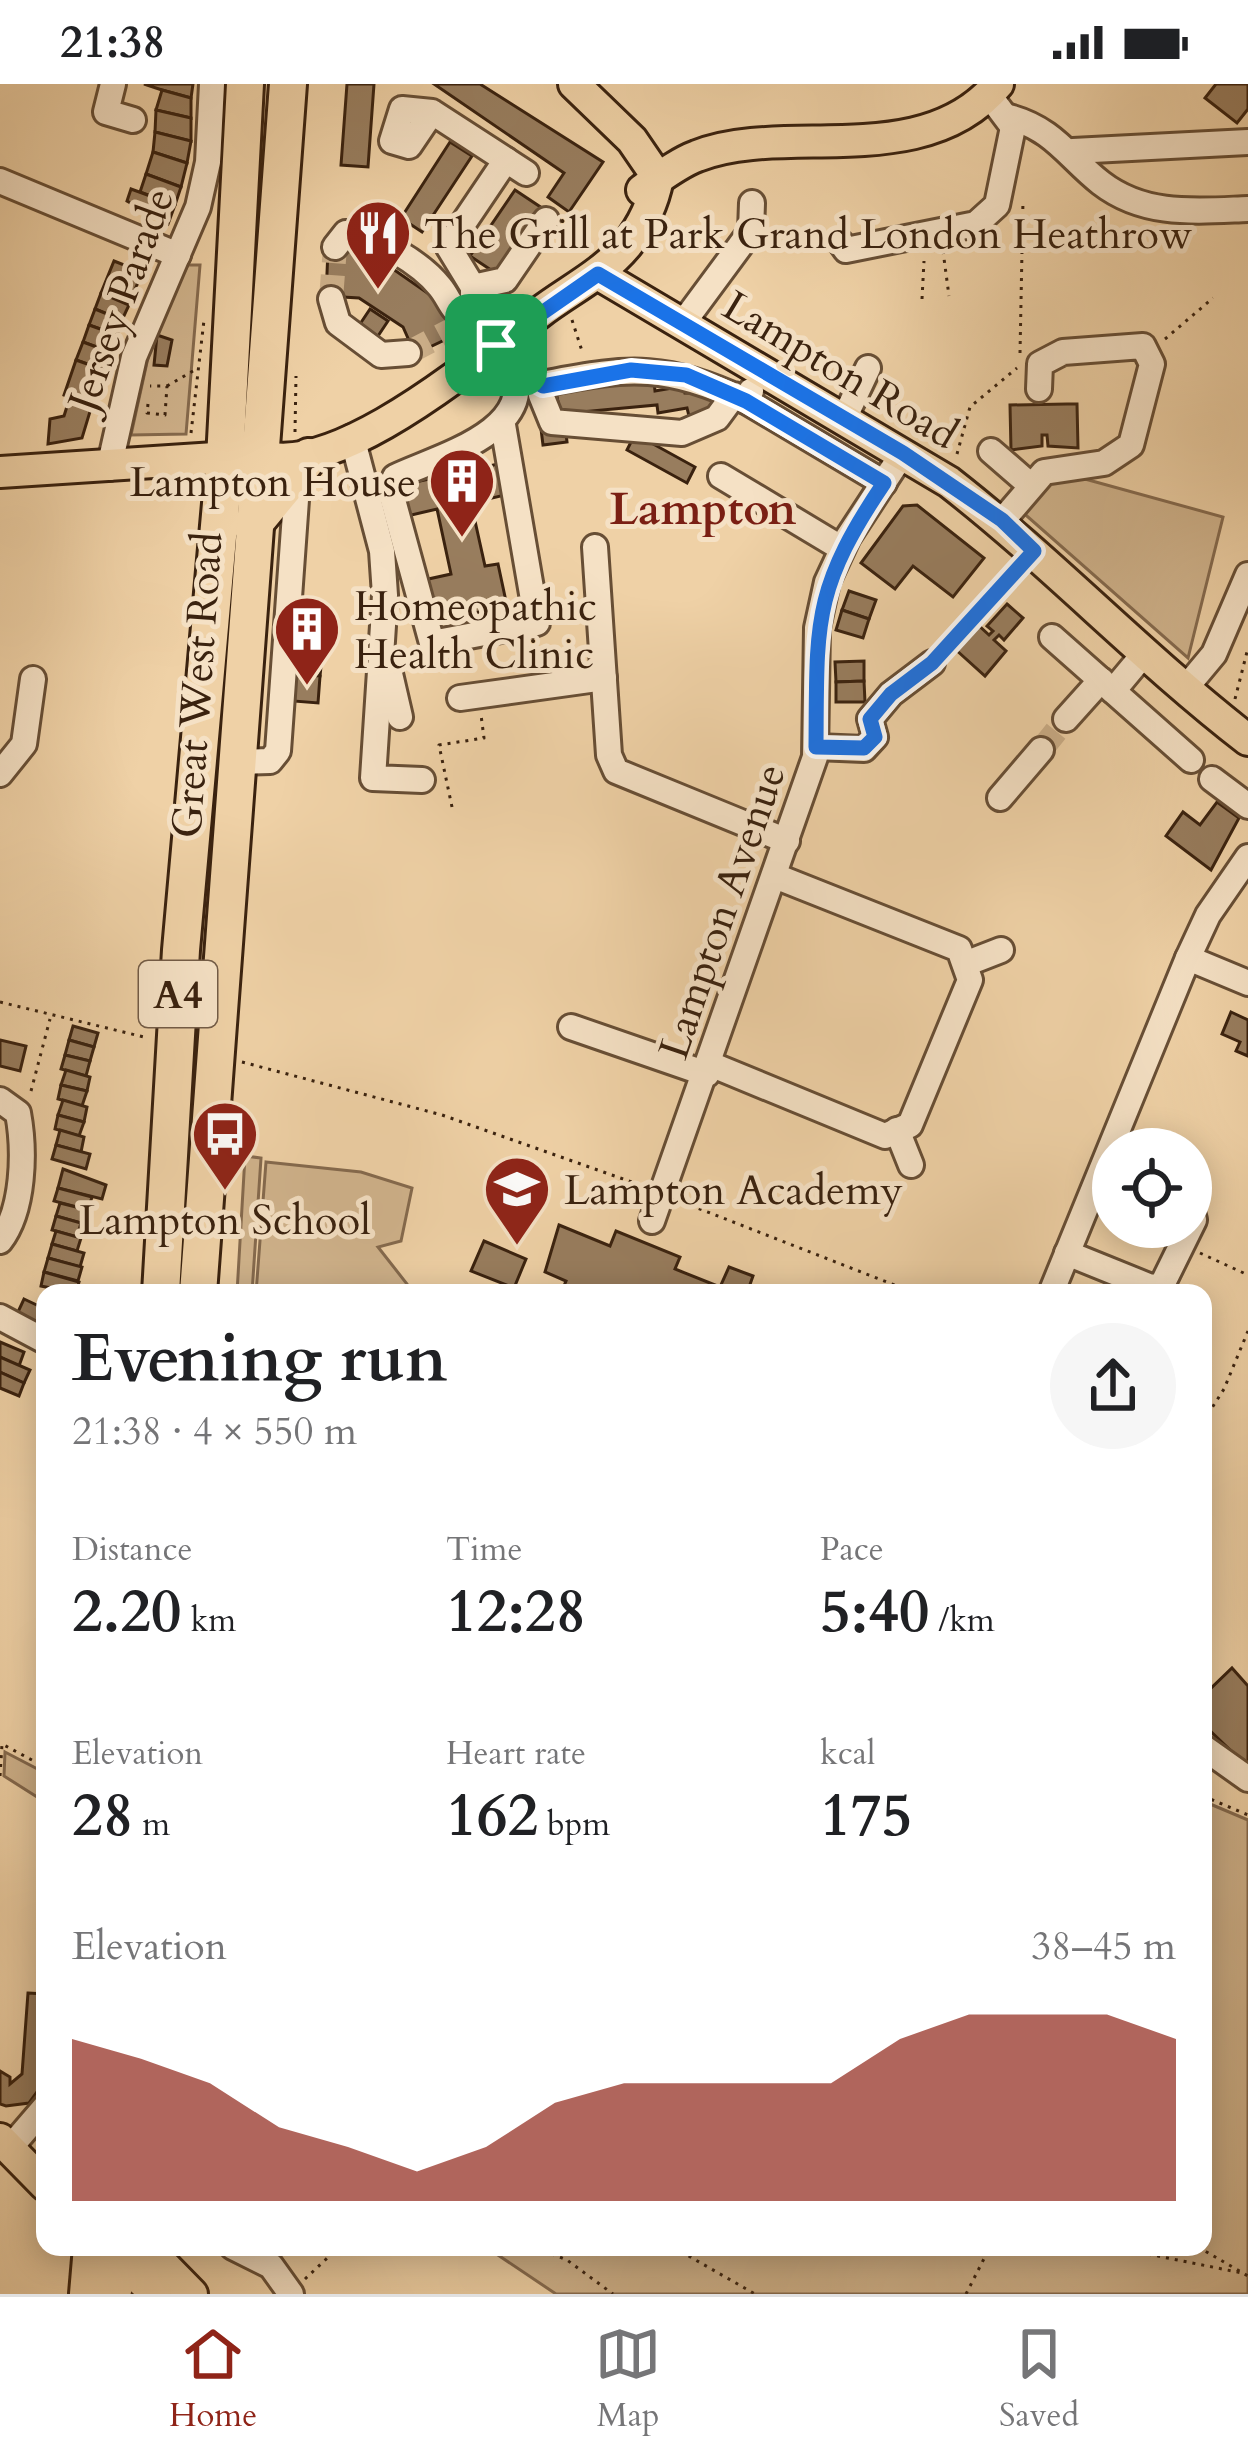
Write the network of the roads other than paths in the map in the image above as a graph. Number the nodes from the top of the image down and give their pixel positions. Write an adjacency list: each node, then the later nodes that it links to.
1 (113, 84): 9 (street)
2 (212, 84): 12 (street, Jersey Parade)
3 (245, 84): 12 (highway, Great West Road / A4)
4 (263, 84): 12 (highway)
5 (288, 84): 38 (highway, Great West Road / A4)
6 (574, 84): 13 (main road)
7 (999, 99): 11 (street); 13 (main road); 18 (street)
8 (432, 112): 22 (street)
9 (134, 120)
10 (1248, 142): 11 (street)
11 (1073, 151): 16 (street)
12 (230, 160): 20 (street, Jersey Parade); 38 (highway, Great West Road / A4)
13 (658, 178): 21 (main road)
14 (0, 181): 20 (street)
15 (752, 203): 25 (street)
16 (1248, 209)
17 (546, 220): 22 (street)
18 (841, 243)
19 (334, 247): 24 (street)
20 (178, 255): 39 (street, Jersey Parade)
21 (598, 274): 25 (main road, Lampton Road); 27 (main road)
22 (473, 287): 24 (street)
23 (331, 299): 26 (street)
24 (464, 320): 27 (street)
25 (683, 323): 29 (main road, Lampton Road)
26 (408, 352)
27 (505, 357): 30 (street); 34 (street); 35 (main road)
28 (868, 368): 33 (street)
29 (763, 371): 32 (street); 33 (main road, Lampton Road)
30 (543, 386): 32 (street); 32 (street)
31 (1039, 389): 43 (street)
32 (740, 398): 42 (street)
33 (844, 418): 37 (main road, Lampton Road)
34 (503, 424): 34 (street)
35 (318, 448): 38 (main road); 45 (highway); 50 (street, Great West Road); 52 (street)
36 (991, 451): 43 (street)
37 (903, 453): 42 (street, Lampton Avenue); 44 (main road, Lampton Road)
38 (241, 457): 39 (main road); 45 (highway, Great West Road / A4); 91 (highway, Great West Road / A4)
39 (109, 468): 40 (main road)
40 (0, 472)
41 (721, 476): 47 (street)
42 (884, 483): 47 (street, Lampton Avenue)
43 (1029, 484): 44 (street)
44 (1002, 520): 53 (main road, Lampton Road)
45 (252, 526): 49 (highway, Great West Road / A4)
46 (595, 547): 55 (street)
47 (842, 548): 63 (street, Lampton Avenue)
48 (1246, 590): 58 (street)
49 (245, 612): 50 (street); 66 (highway, Great West Road / A4)
50 (289, 614): 66 (street, Great West Road)
51 (1052, 637): 57 (street)
52 (381, 653): 60 (street); 69 (street)
53 (1144, 655): 57 (street); 58 (main road, Lampton Road)
54 (932, 663): 63 (street)
55 (604, 678): 59 (street); 72 (street)
56 (33, 680): 67 (street)
57 (1107, 685): 61 (street); 65 (street)
58 (1184, 690): 62 (main road, Lampton Road)
59 (469, 697)
60 (400, 717)
61 (1066, 719)
62 (1238, 733)
63 (816, 747): 72 (street, Lampton Avenue)
64 (1041, 750): 70 (street)
65 (1191, 760)
66 (249, 762): 92 (highway, Great West Road / A4)
67 (0, 774)
68 (1212, 778): 71 (street)
69 (422, 780)
70 (1000, 798)
71 (1248, 806)
72 (787, 841): 74 (street, Lampton Avenue)
73 (1248, 857): 75 (street)
74 (776, 876): 78 (street); 81 (street, Lampton Avenue)
75 (1239, 890): 77 (street)
76 (1001, 950): 78 (street)
77 (1188, 958): 79 (street); 83 (street)
78 (965, 964): 84 (street)
79 (1248, 983)
80 (571, 1027): 81 (street)
81 (708, 1069): 84 (street); 87 (street, Lampton Avenue)
82 (9, 1106): 88 (street)
83 (1124, 1128)
84 (897, 1130): 85 (street)
85 (911, 1165)
86 (1092, 1202): 90 (street)
87 (652, 1221)
88 (0, 1241)
89 (1183, 1248): 95 (street)
90 (1067, 1253): 93 (street); 94 (street)
91 (162, 1284)
92 (199, 1284)
93 (1055, 1284)
94 (1144, 1284)
95 (1157, 1284)
96 (0, 1317): 97 (street)
97 (36, 1336)
98 (1212, 1753): 99 (street)
99 (1248, 1778)
100 (36, 2115): 101 (street)
101 (5, 2143): 102 (main road); 103 (main road)
102 (36, 2152)
103 (36, 2176)
104 (251, 2256): 106 (street)
105 (128, 2266): 107 (highway); 108 (main road)
106 (300, 2291)
107 (88, 2294)
108 (193, 2294)

